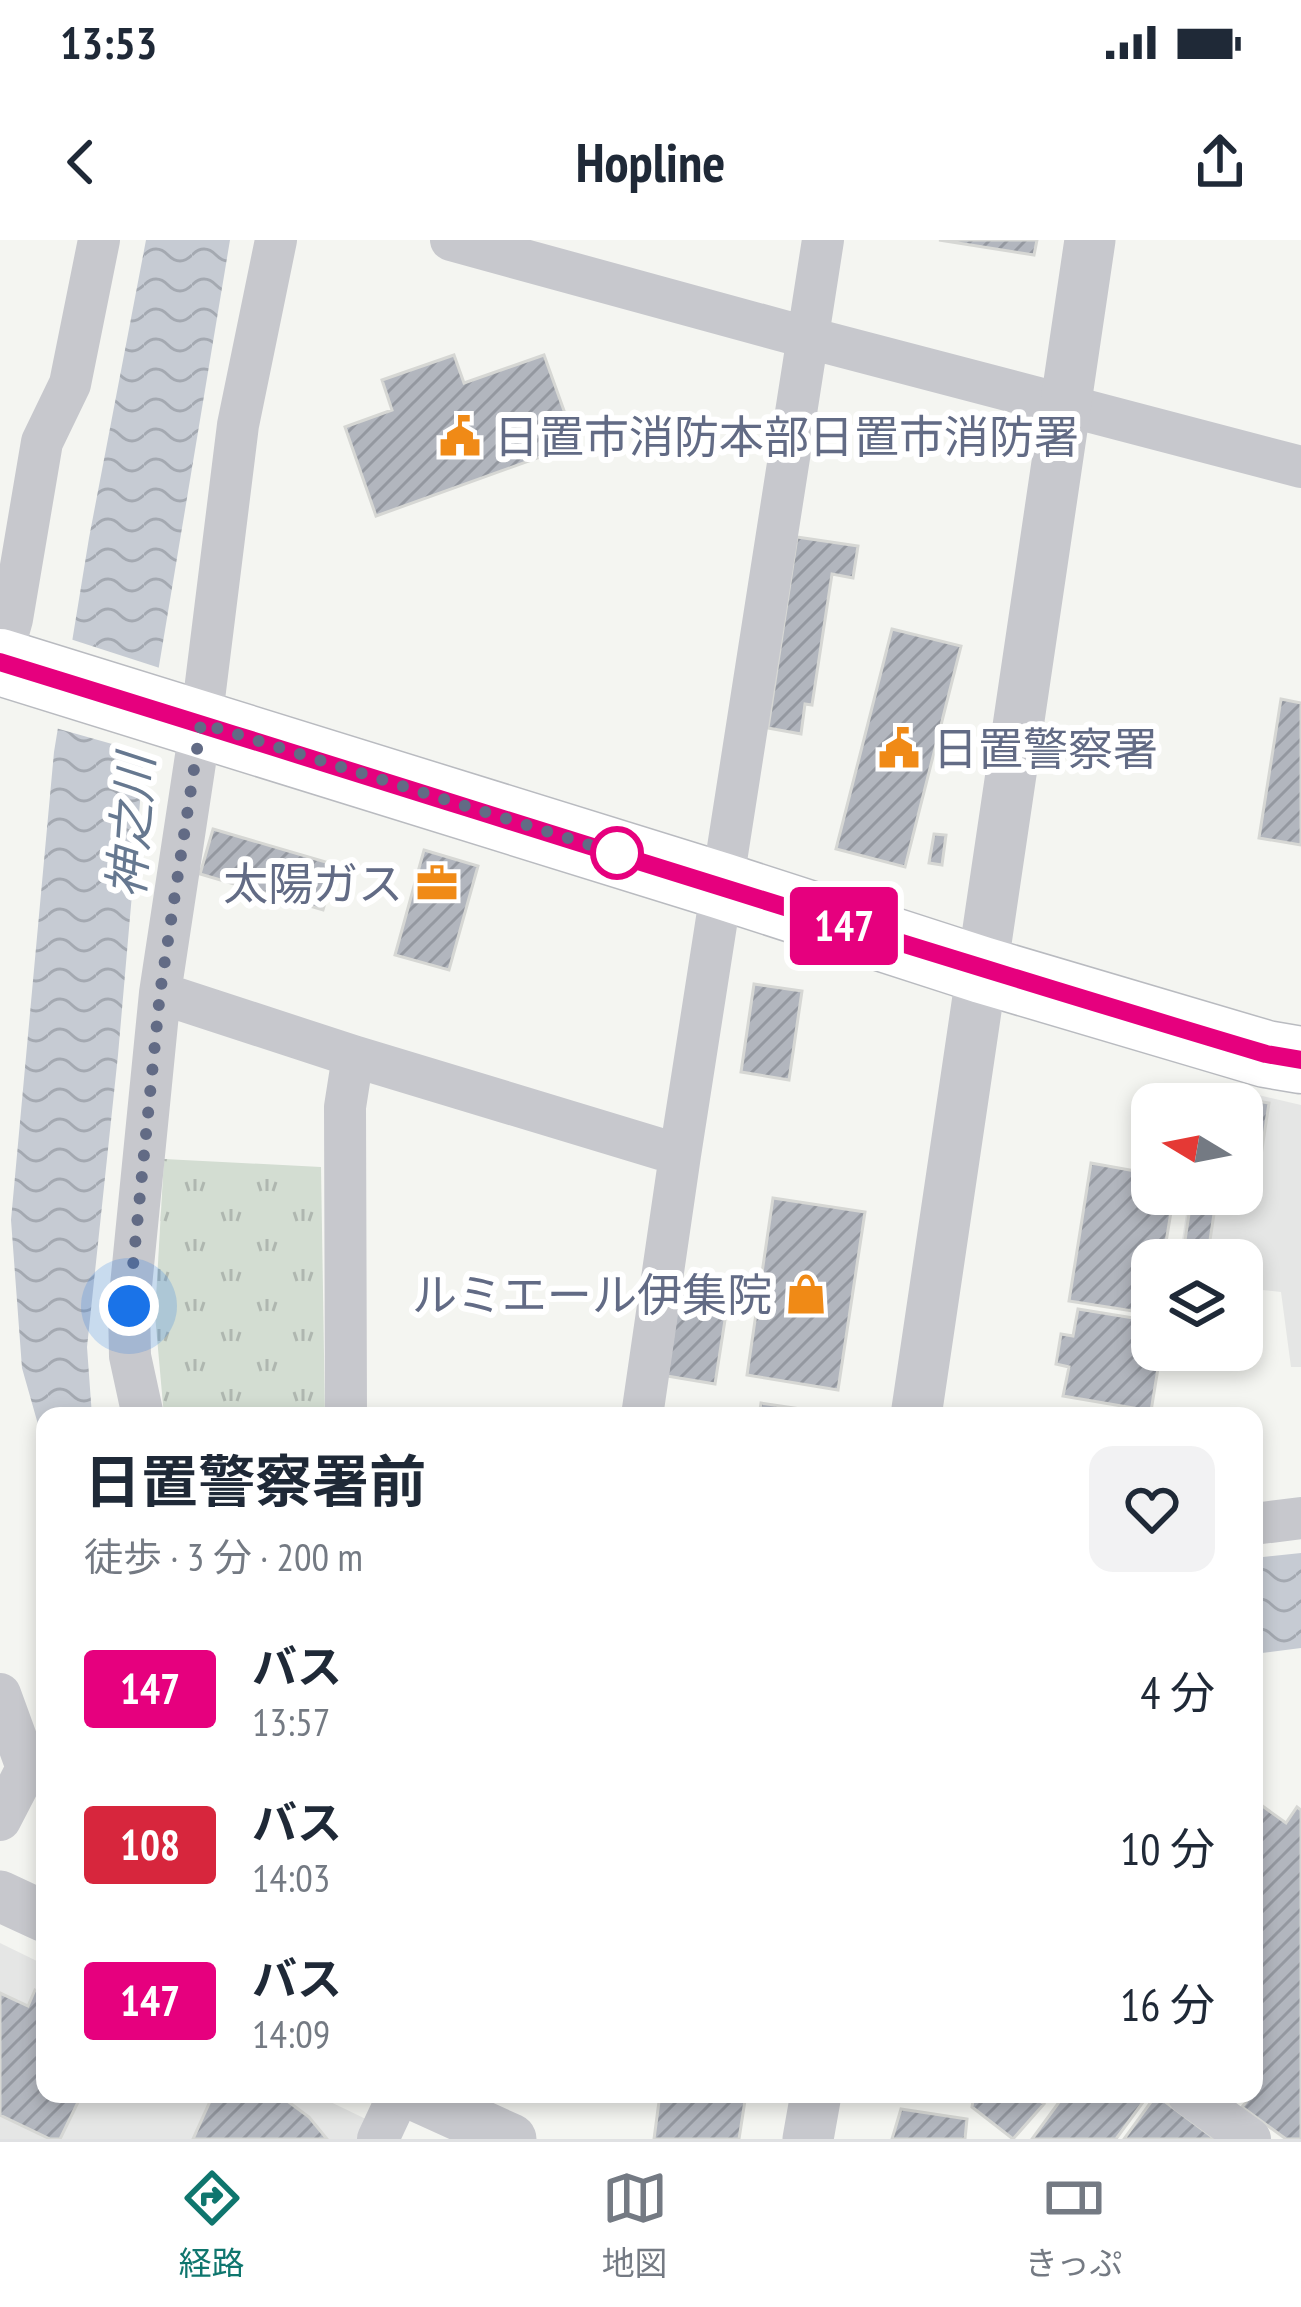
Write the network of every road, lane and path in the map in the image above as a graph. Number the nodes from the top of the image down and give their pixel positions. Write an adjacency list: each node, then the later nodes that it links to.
1 (99, 240): 10 (street)
2 (276, 240): 11 (street)
3 (451, 240): 6 (street)
4 (824, 240): 7 (street)
5 (1090, 240): 8 (street)
6 (564, 255): 7 (street)
7 (809, 338): 8 (street); 12 (street)
8 (1064, 405): 9 (street); 13 (street)
9 (1301, 466)
10 (7, 664): 11 (main road)
11 (188, 719): 12 (main road); 14 (street)
12 (722, 886): 13 (main road); 17 (street)
13 (982, 970): 16 (main road); 21 (street)
14 (160, 993): 15 (street); 18 (street)
15 (353, 1056): 17 (street); 19 (street)
16 (1301, 1060)
17 (680, 1154): 20 (street)
18 (140, 1407)
19 (346, 1407)
20 (643, 1407)
21 (917, 1407)
22 (1301, 1518): 23 (street)
23 (1263, 1523)
24 (0, 1694): 25 (street)
25 (0, 1820)
26 (0, 1895): 27 (street)
27 (36, 1913)
28 (395, 2103): 32 (street)
29 (432, 2103): 33 (street)
30 (814, 2103): 34 (street)
31 (1200, 2103): 35 (street)
32 (378, 2139)
33 (511, 2139)
34 (808, 2139)
35 (1250, 2139)

